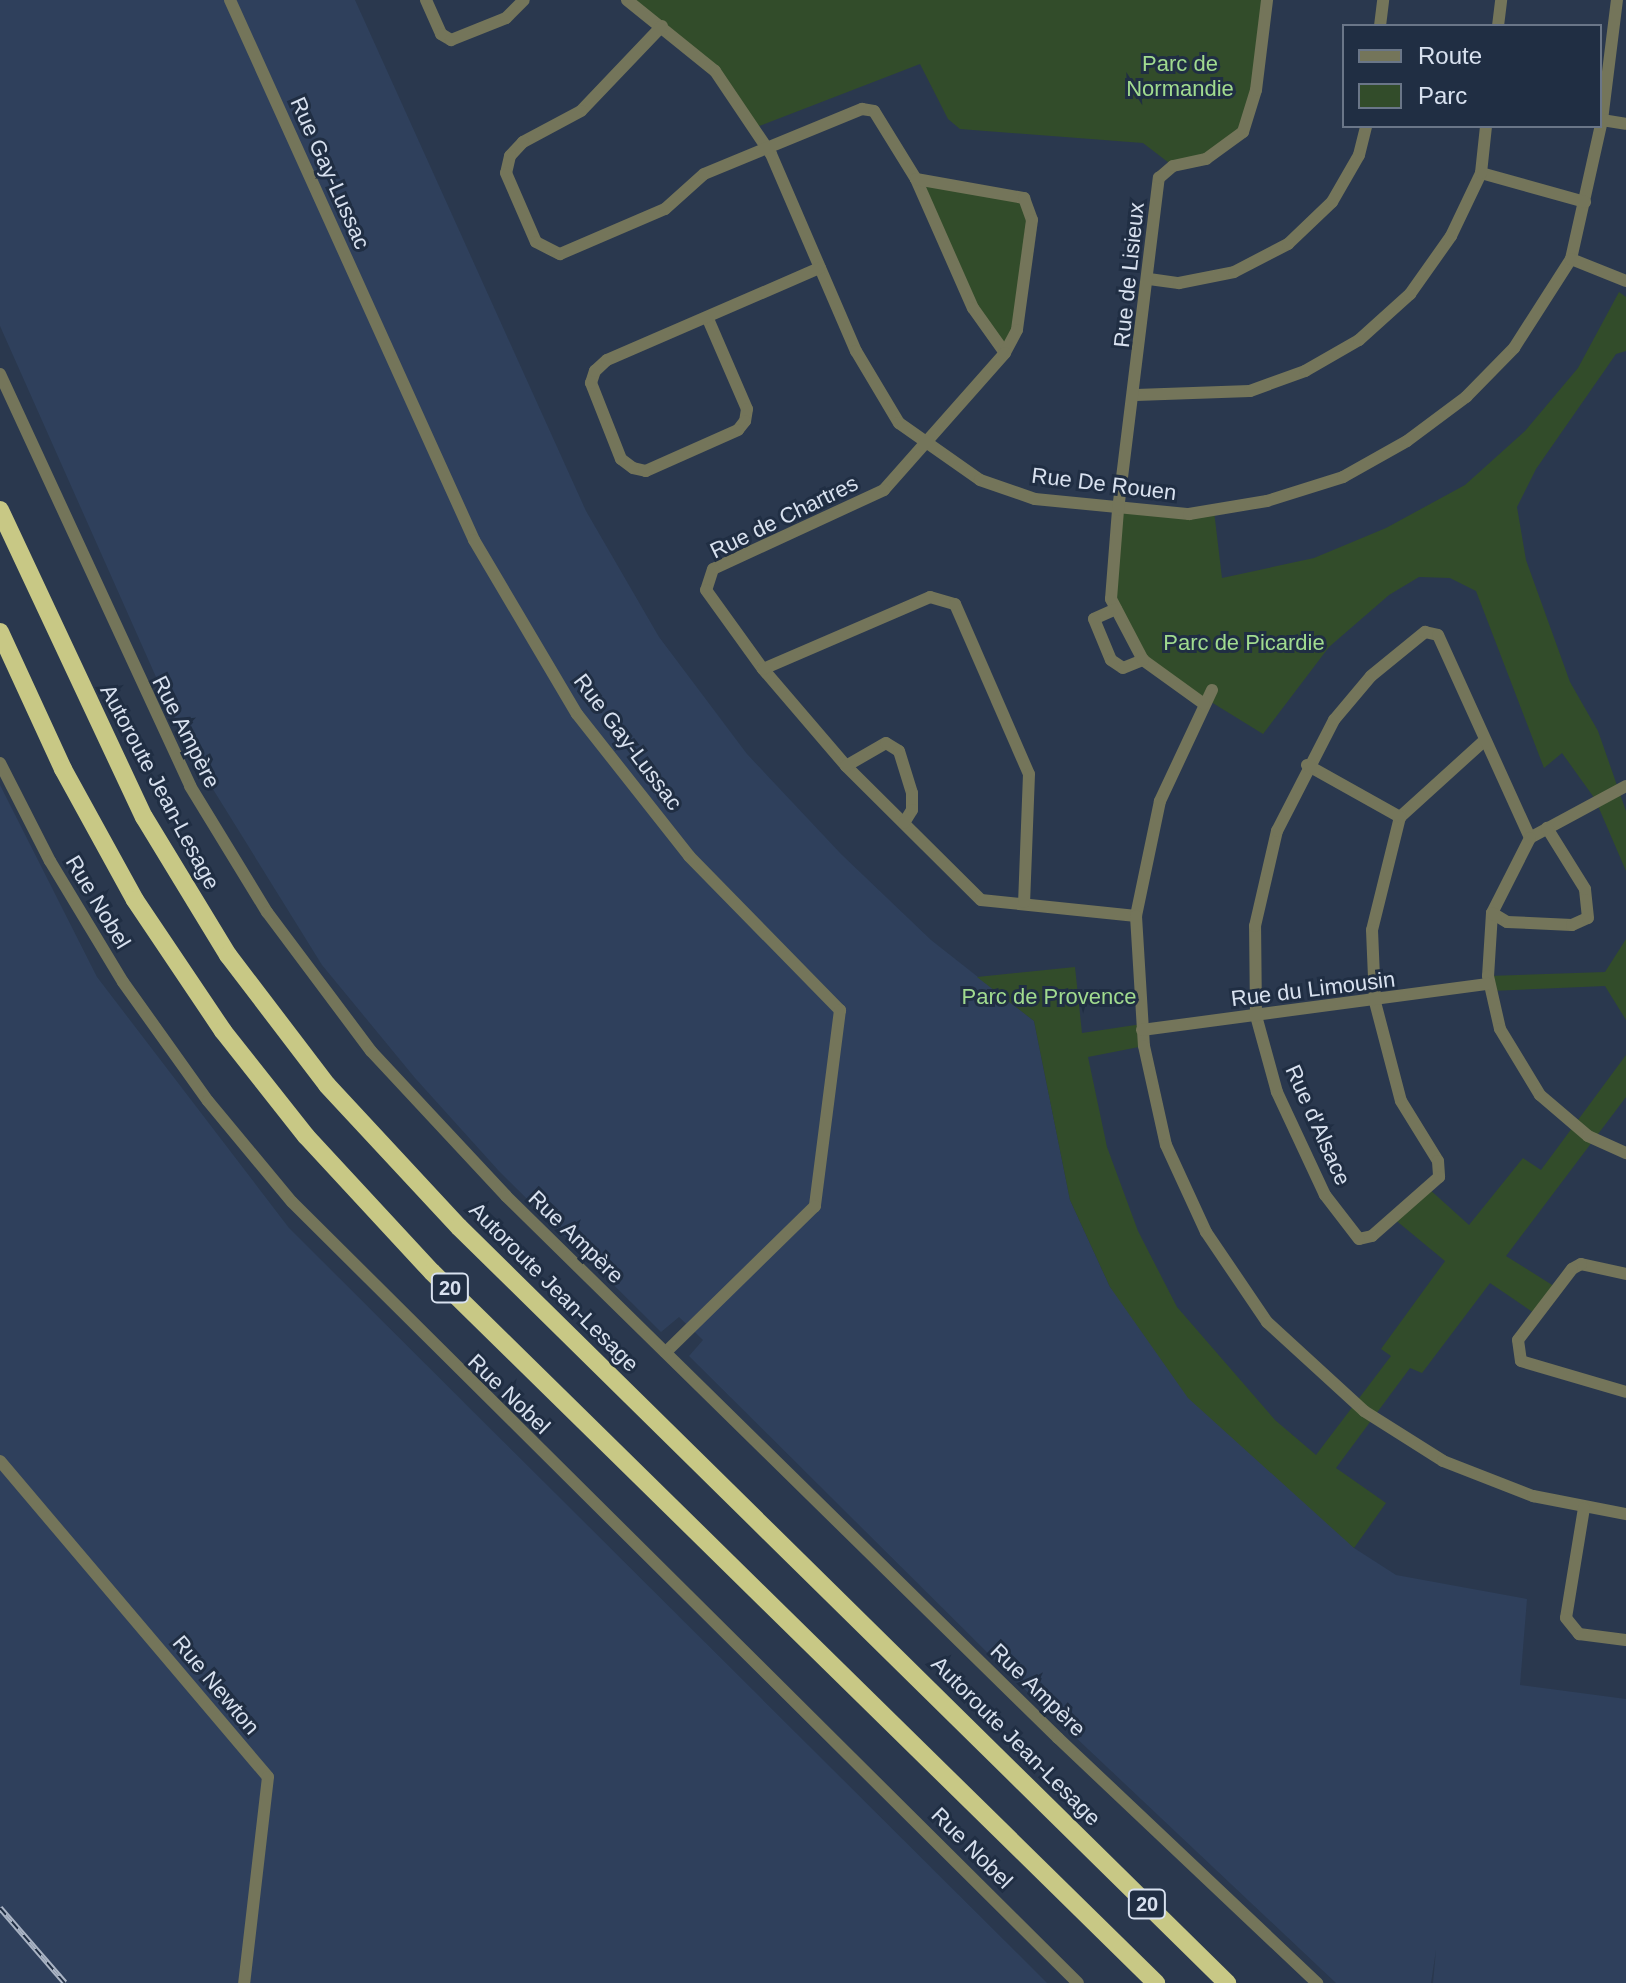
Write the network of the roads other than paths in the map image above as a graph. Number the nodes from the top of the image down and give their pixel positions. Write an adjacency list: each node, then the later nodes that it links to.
1 (230, 0): 56 (street, Rue Gay-Lussac)
2 (426, 0): 3 (street)
3 (524, 0)
4 (627, 0): 11 (street, Rue De Rouen)
5 (1267, 0): 23 (street, Rue de Lisieux)
6 (1383, 0): 9 (street)
7 (1501, 0): 10 (street)
8 (1617, 0): 12 (street, Rue De Rouen)
9 (1380, 24)
10 (1498, 24)
11 (662, 26): 17 (street, Rue De Rouen); 17 (street)
12 (1602, 120): 13 (street)
13 (1626, 124)
14 (1366, 128): 23 (street)
15 (1486, 128): 18 (street)
16 (1600, 128): 20 (street, Rue De Rouen)
17 (768, 149): 19 (street); 22 (street, Rue De Rouen)
18 (1481, 173): 20 (street); 28 (street)
19 (916, 179): 26 (street); 26 (street)
20 (1585, 202): 21 (street, Rue De Rouen)
21 (1571, 259): 24 (street); 31 (street, Rue De Rouen)
22 (820, 268): 25 (street); 29 (street, Rue De Rouen)
23 (1149, 279): 28 (street, Rue de Lisieux)
24 (1626, 281)
25 (708, 319): 25 (street)
26 (1005, 353): 29 (street, Rue de Chartres)
27 (0, 374): 56 (street, Rue Ampère)
28 (1136, 395): 31 (street, Rue de Lisieux)
29 (926, 445): 31 (street, Rue De Rouen); 35 (street, Rue de Chartres)
30 (0, 510): 65 (highway, Autoroute Jean-Lesage / 20)
31 (1118, 510): 32 (street, Rue de Lisieux)
32 (1116, 609): 34 (street); 34 (street)
33 (0, 632): 64 (highway, 20)
34 (1143, 660): 37 (street)
35 (763, 669): 41 (street, Rue de Chartres); 47 (street)
36 (1212, 690): 37 (street)
37 (1204, 704): 49 (street)
38 (1485, 740): 40 (street); 43 (street); 46 (street)
39 (0, 763): 63 (street, Rue Nobel)
40 (1307, 765): 43 (street); 52 (street)
41 (846, 766): 44 (street, Rue de Chartres); 44 (street)
42 (1626, 786): 45 (street)
43 (1400, 817): 51 (street)
44 (904, 823): 47 (street, Rue de Chartres)
45 (1547, 828): 46 (street); 48 (street)
46 (1530, 838): 48 (street)
47 (1024, 902): 49 (street, Rue de Chartres)
48 (1492, 913): 50 (street)
49 (1136, 916): 53 (street)
50 (1488, 984): 51 (street, Rue du Limousin); 54 (street)
51 (1375, 1002): 52 (street, Rue du Limousin); 52 (street, Rue d'Alsace)
52 (1256, 1016): 53 (street, Rue du Limousin)
53 (1142, 1030): 59 (street)
54 (1626, 1153)
55 (1626, 1274): 57 (street)
56 (666, 1352): 66 (street, Rue Ampère)
57 (1626, 1392)
58 (0, 1461): 62 (street, Rue Newton)
59 (1584, 1508): 60 (street); 61 (street)
60 (1626, 1514)
61 (1626, 1640)
62 (244, 1983)
63 (1078, 1983)
64 (1156, 1983)
65 (1227, 1983)
66 (1317, 1983)

